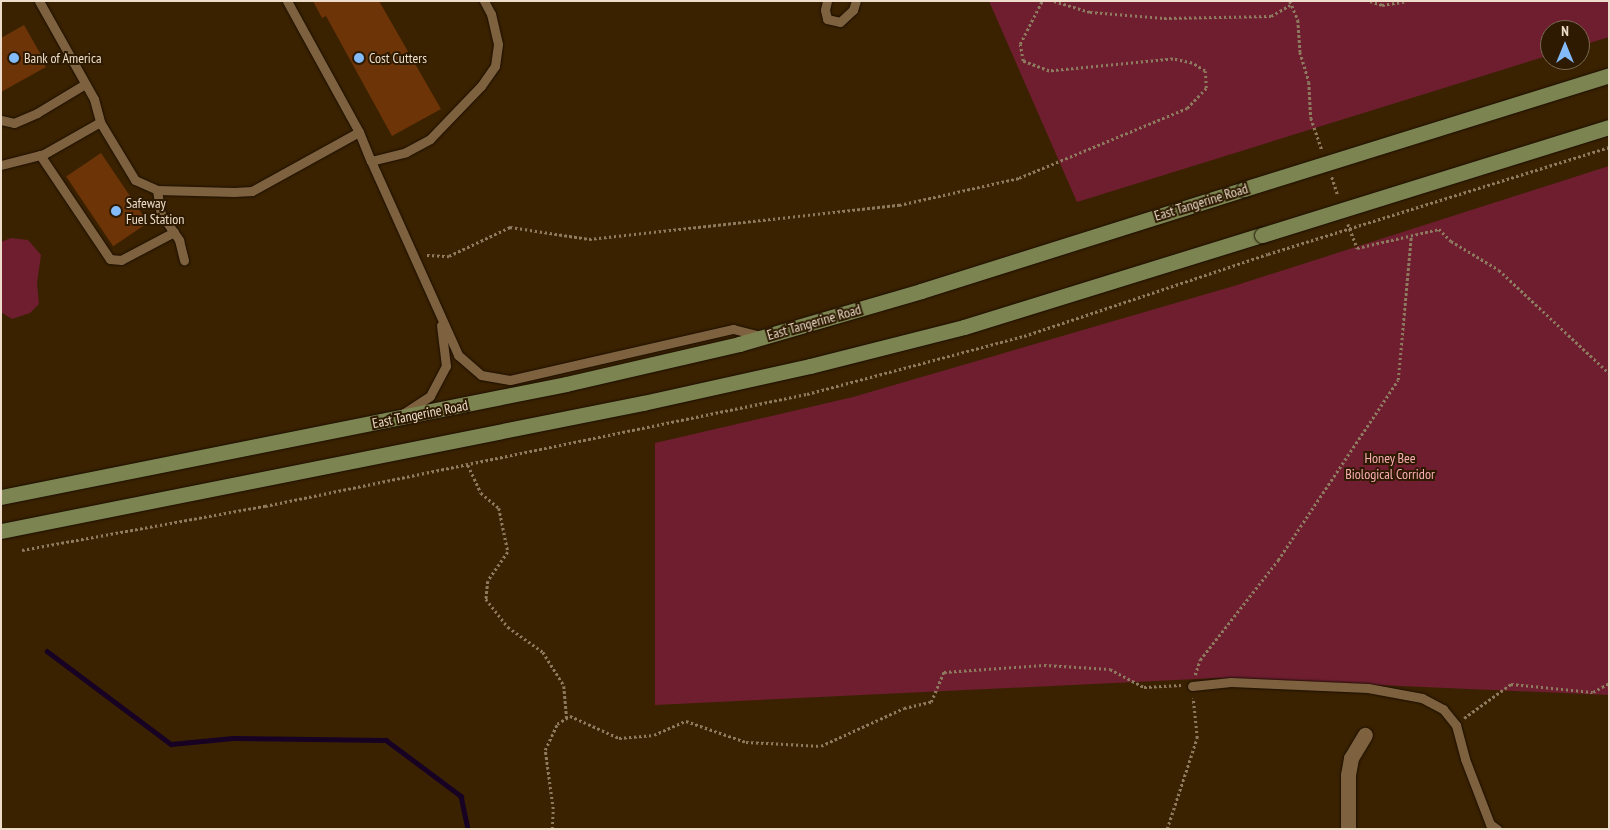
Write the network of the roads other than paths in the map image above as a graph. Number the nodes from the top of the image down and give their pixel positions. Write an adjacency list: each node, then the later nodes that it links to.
1 (39, 1): 7 (lane)
2 (287, 1): 11 (lane)
3 (484, 1): 13 (lane)
4 (827, 1): 5 (lane)
5 (856, 1)
6 (1609, 75): 19 (main road, East Tangerine Road, bridge)
7 (85, 84): 8 (lane); 9 (lane)
8 (1, 120)
9 (100, 122): 12 (lane); 15 (lane)
10 (1609, 127): 22 (main road, bridge)
11 (359, 132): 13 (lane); 15 (lane)
12 (40, 155): 14 (lane); 16 (lane)
13 (371, 161): 18 (lane)
14 (1, 165)
15 (157, 190): 16 (lane)
16 (174, 232): 17 (lane)
17 (184, 260)
18 (440, 315): 19 (lane); 20 (lane)
19 (764, 336): 20 (main road, East Tangerine Road)
20 (395, 418): 21 (main road, East Tangerine Road)
21 (1, 497)
22 (1, 531)
23 (1192, 686): 26 (lane)
24 (1365, 735): 25 (street)
25 (1348, 829)
26 (1497, 829)

